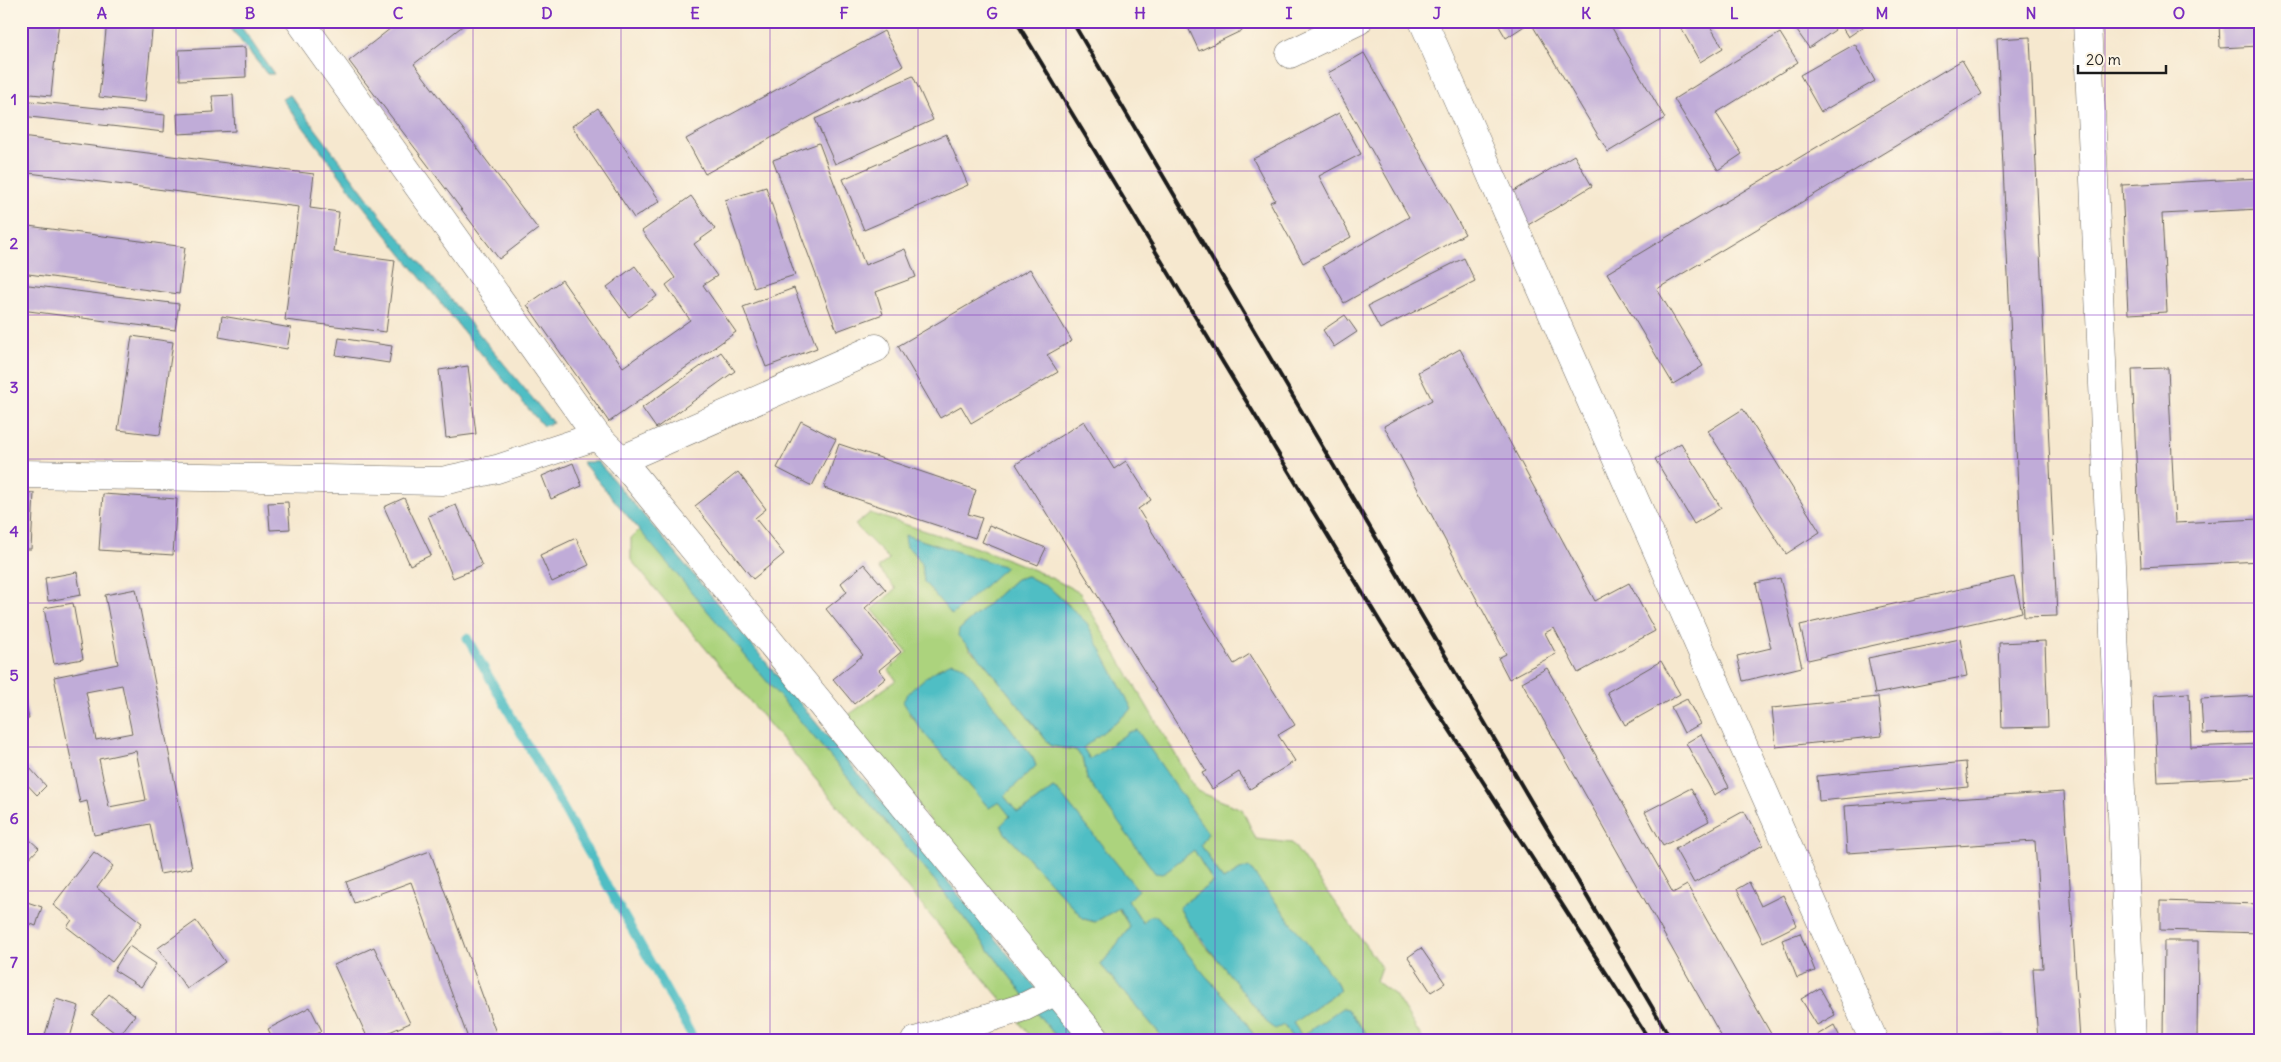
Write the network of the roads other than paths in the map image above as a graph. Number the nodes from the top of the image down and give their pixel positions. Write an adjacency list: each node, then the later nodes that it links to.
1 (300, 21): 7 (street)
2 (1358, 21): 5 (street)
3 (2087, 21): 14 (street)
4 (1431, 24): 13 (street)
5 (1290, 54)
6 (876, 348): 8 (street)
7 (597, 436): 8 (street); 9 (street)
8 (621, 460): 10 (street)
9 (21, 474)
10 (1056, 991): 11 (street); 12 (street)
11 (915, 1041)
12 (1098, 1041)
13 (1874, 1041)
14 (2132, 1041)

